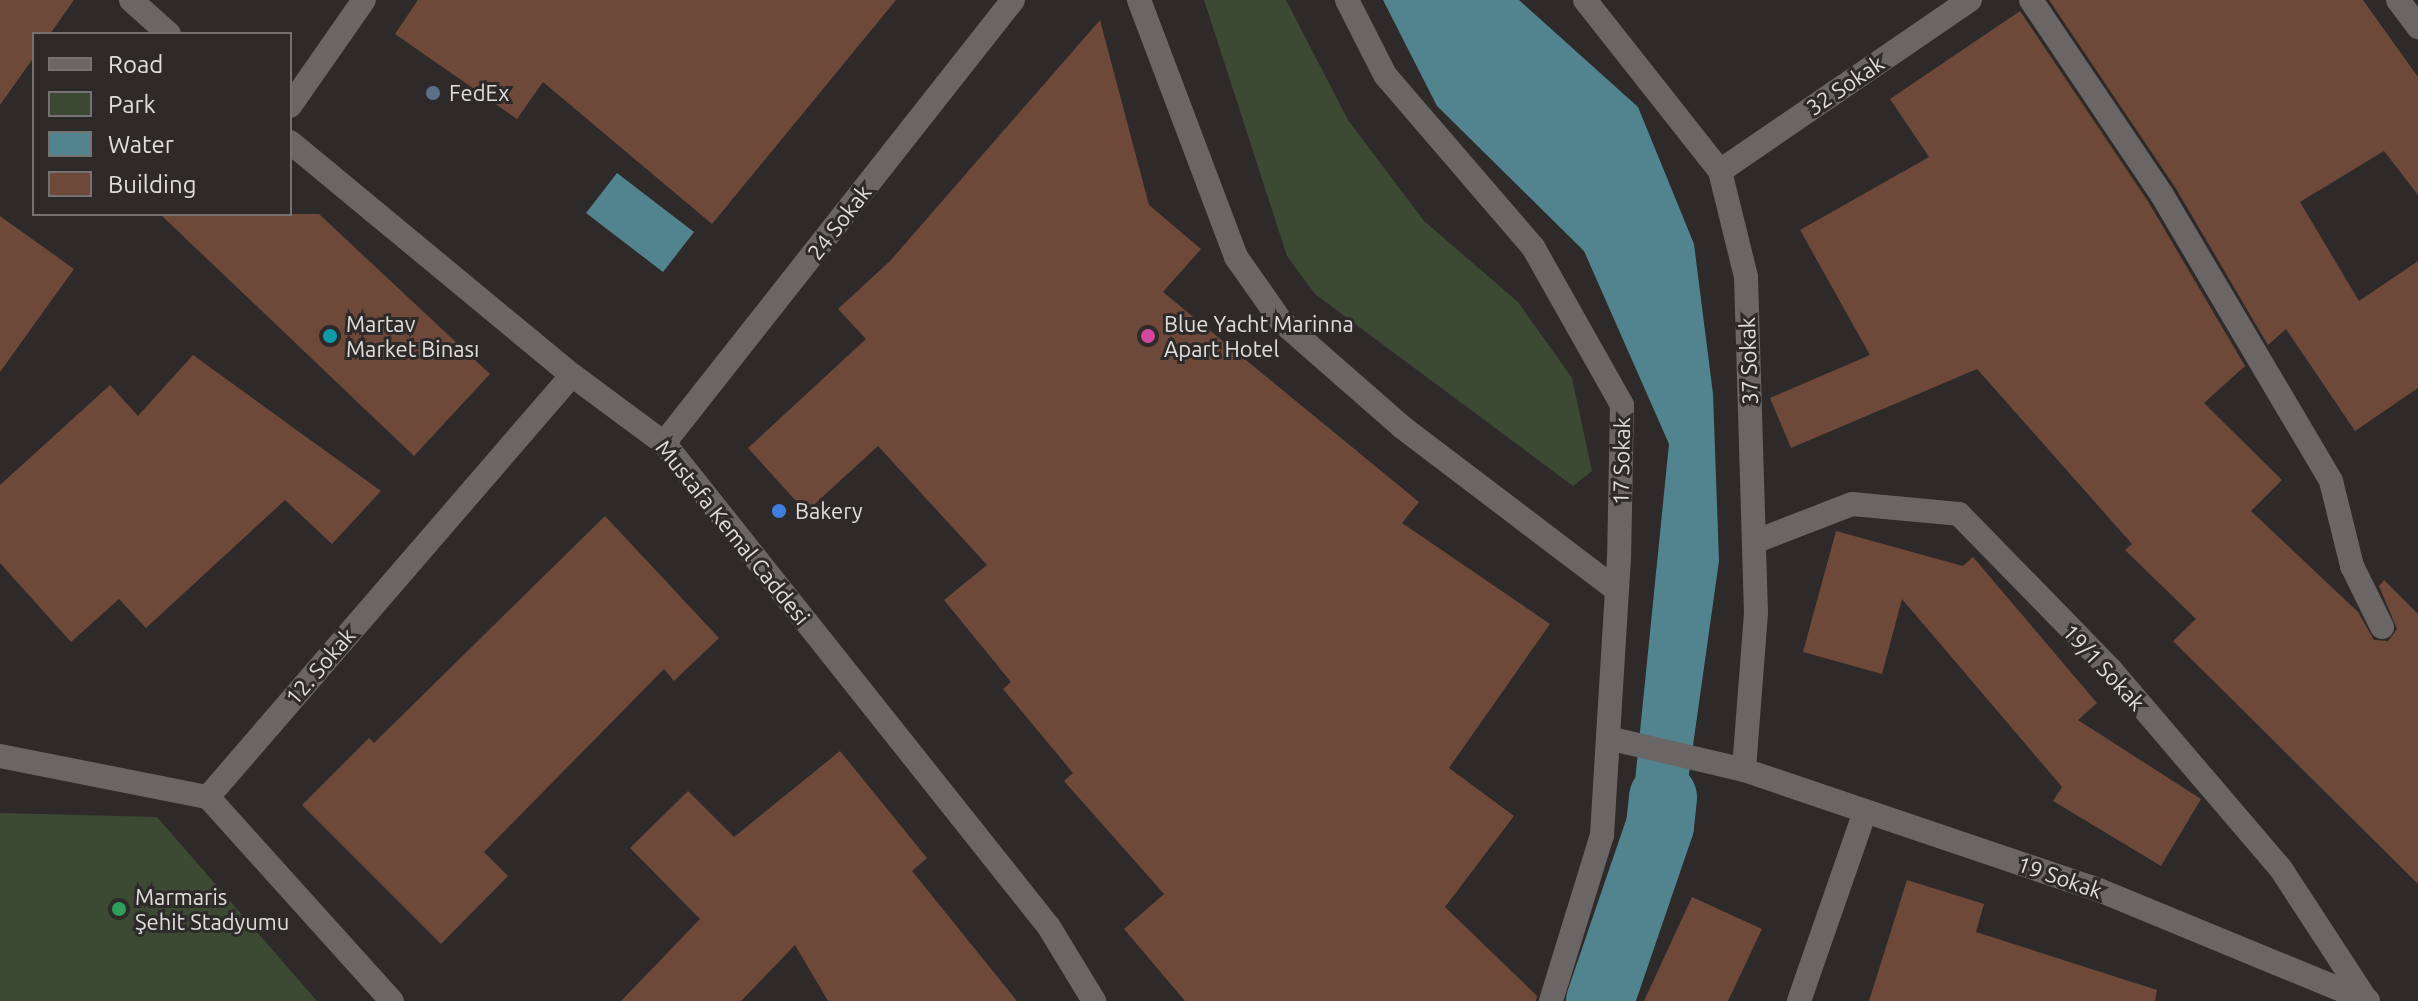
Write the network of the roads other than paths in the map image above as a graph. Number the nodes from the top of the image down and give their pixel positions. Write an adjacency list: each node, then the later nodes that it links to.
1 (131, 0): 11 (street)
2 (364, 0): 12 (street)
3 (1013, 0): 16 (street, 24 Sokak)
4 (1139, 0): 18 (street)
5 (1347, 0): 18 (street, 17 Sokak)
6 (1585, 0): 14 (street, 37 Sokak)
7 (1970, 0): 14 (street, 32 Sokak)
8 (2031, 0): 19 (street)
9 (2398, 0): 10 (street)
10 (2418, 27)
11 (167, 32)
12 (292, 103)
13 (292, 144): 15 (street, Mustafa Kemal Caddesi)
14 (1720, 171): 17 (street, 37 Sokak)
15 (572, 375): 16 (street, Mustafa Kemal Caddesi); 23 (street, 12. Sokak)
16 (664, 443): 27 (street, Mustafa Kemal Caddesi)
17 (1754, 542): 22 (street, 37 Sokak); 25 (street, 19/1 Sokak)
18 (1617, 590): 20 (street, 17 Sokak)
19 (2382, 627)
20 (1608, 738): 22 (street, 19 Sokak); 28 (street, 17 Sokak)
21 (0, 756): 23 (street)
22 (1744, 770): 24 (street, 19 Sokak)
23 (208, 797): 26 (street)
24 (1865, 811): 25 (street, 19 Sokak); 29 (street)
25 (2367, 1000)
26 (392, 1001)
27 (1094, 1001)
28 (1551, 1001)
29 (1799, 1001)

